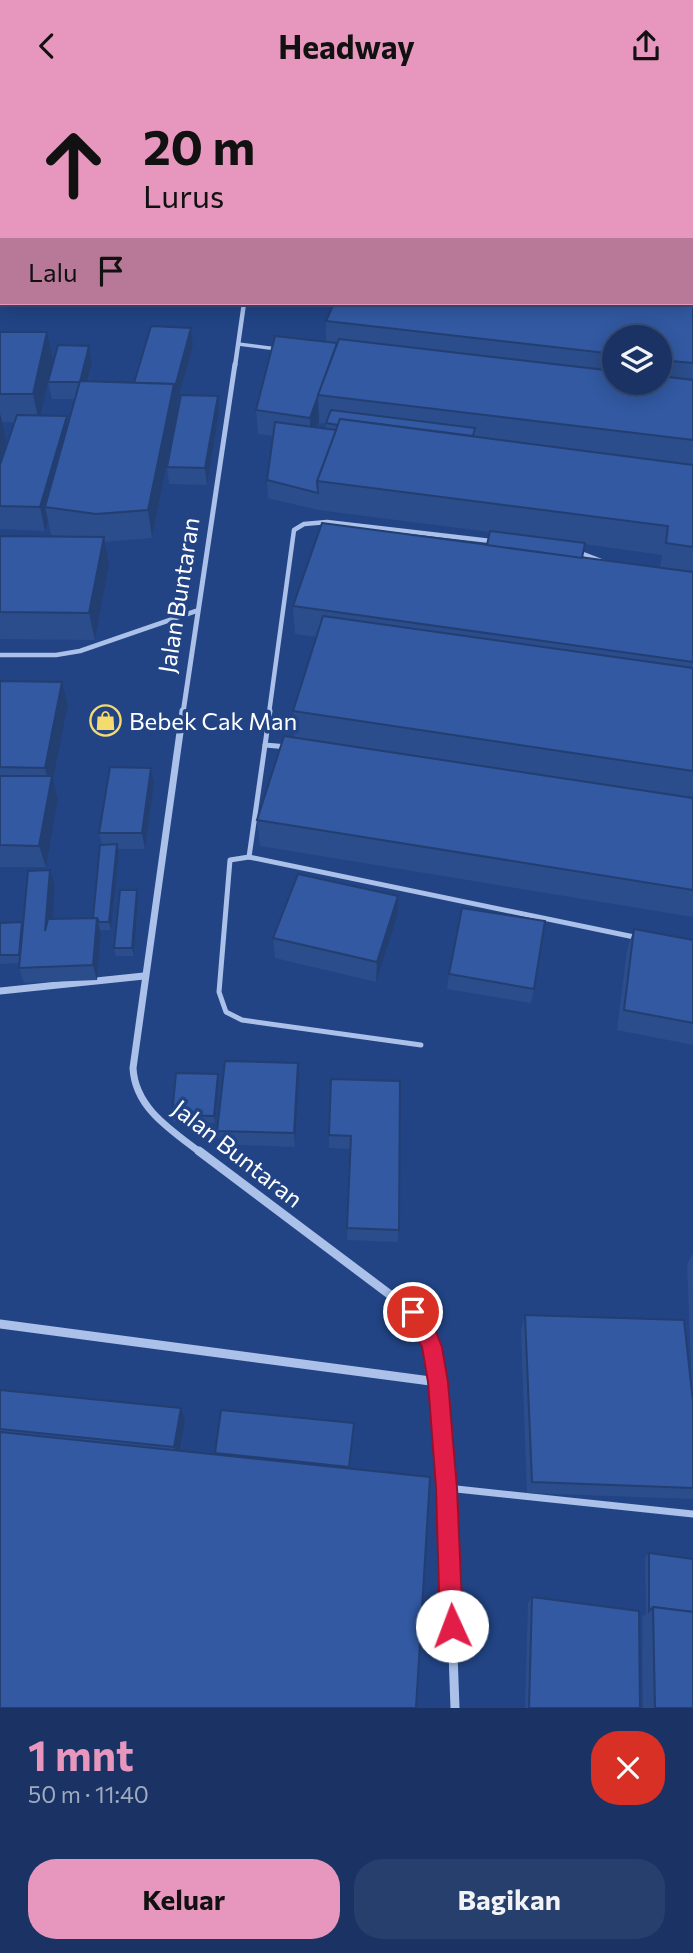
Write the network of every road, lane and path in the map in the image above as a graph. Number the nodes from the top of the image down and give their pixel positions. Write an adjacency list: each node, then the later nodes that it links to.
1 (244, 305): 2 (street, Jalan Buntaran)
2 (238, 344): 3 (lane); 7 (street, Jalan Buntaran)
3 (284, 350)
4 (494, 542): 9 (lane)
5 (564, 550): 6 (lane)
6 (614, 566)
7 (196, 611): 8 (lane); 13 (street, Jalan Buntaran)
8 (0, 655)
9 (265, 745): 10 (lane); 11 (lane)
10 (295, 748)
11 (249, 857): 12 (lane); 15 (lane)
12 (653, 940)
13 (144, 976): 14 (street); 17 (street, Jalan Buntaran)
14 (0, 991)
15 (421, 1045)
16 (0, 1324): 17 (street)
17 (438, 1382): 18 (street)
18 (447, 1488): 19 (lane); 20 (street)
19 (693, 1514)
20 (454, 1708)

